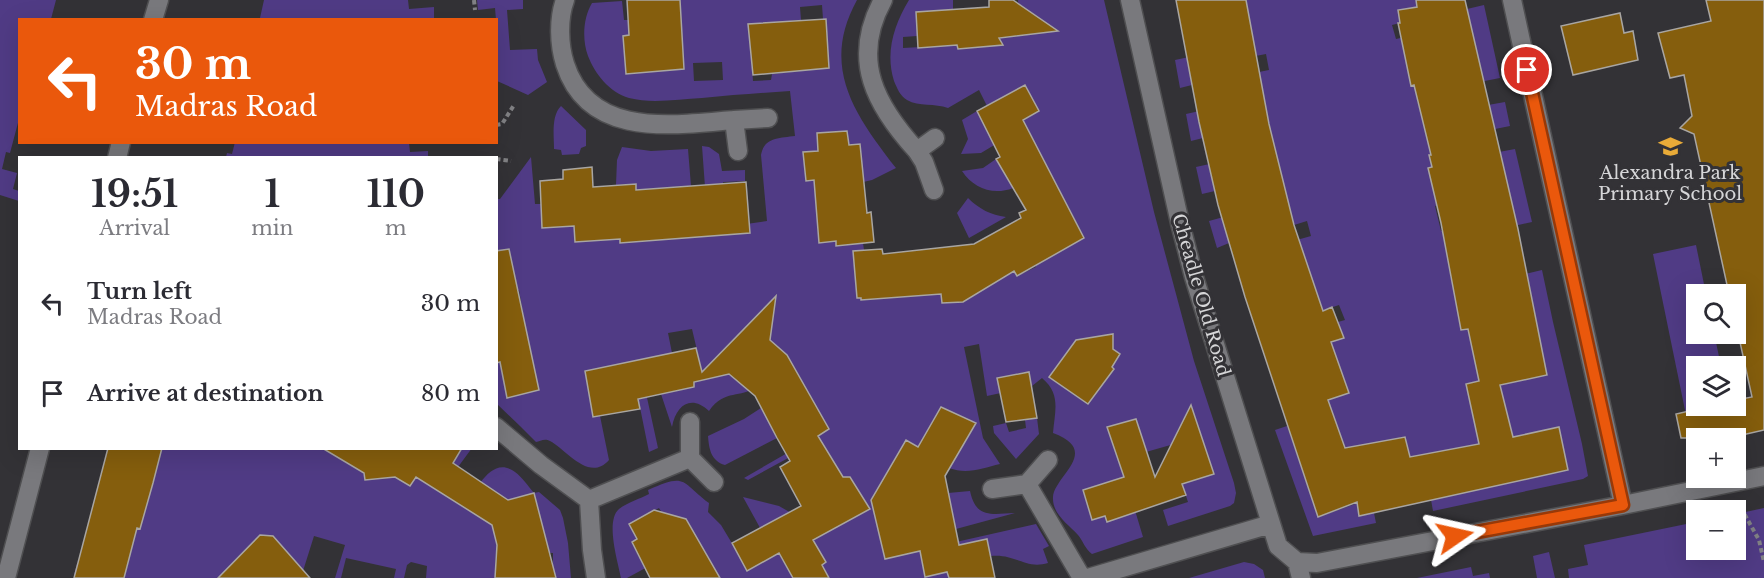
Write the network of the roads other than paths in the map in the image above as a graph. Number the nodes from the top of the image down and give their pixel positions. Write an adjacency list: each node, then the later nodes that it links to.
1 (159, 0): 6 (street)
2 (566, 0): 8 (street)
3 (883, 0): 11 (street)
4 (1130, 0): 24 (street, Cheadle Old Road)
5 (1512, 0): 23 (street)
6 (154, 18)
7 (768, 118): 8 (street)
8 (734, 120): 10 (street)
9 (935, 138): 11 (street)
10 (738, 151)
11 (917, 151): 12 (street)
12 (934, 190)
13 (690, 422): 16 (street)
14 (498, 430): 22 (street)
15 (39, 450): 26 (street)
16 (690, 458): 19 (street); 22 (street)
17 (1048, 460): 20 (street)
18 (1764, 476): 23 (street)
19 (714, 482)
20 (1027, 484): 21 (street); 28 (street)
21 (992, 489)
22 (589, 500): 27 (street)
23 (1623, 505): 25 (street)
24 (1271, 524): 25 (street, Cheadle Old Road); 29 (street)
25 (1299, 570)
26 (6, 578)
27 (596, 578)
28 (1082, 578)
29 (1088, 578)

